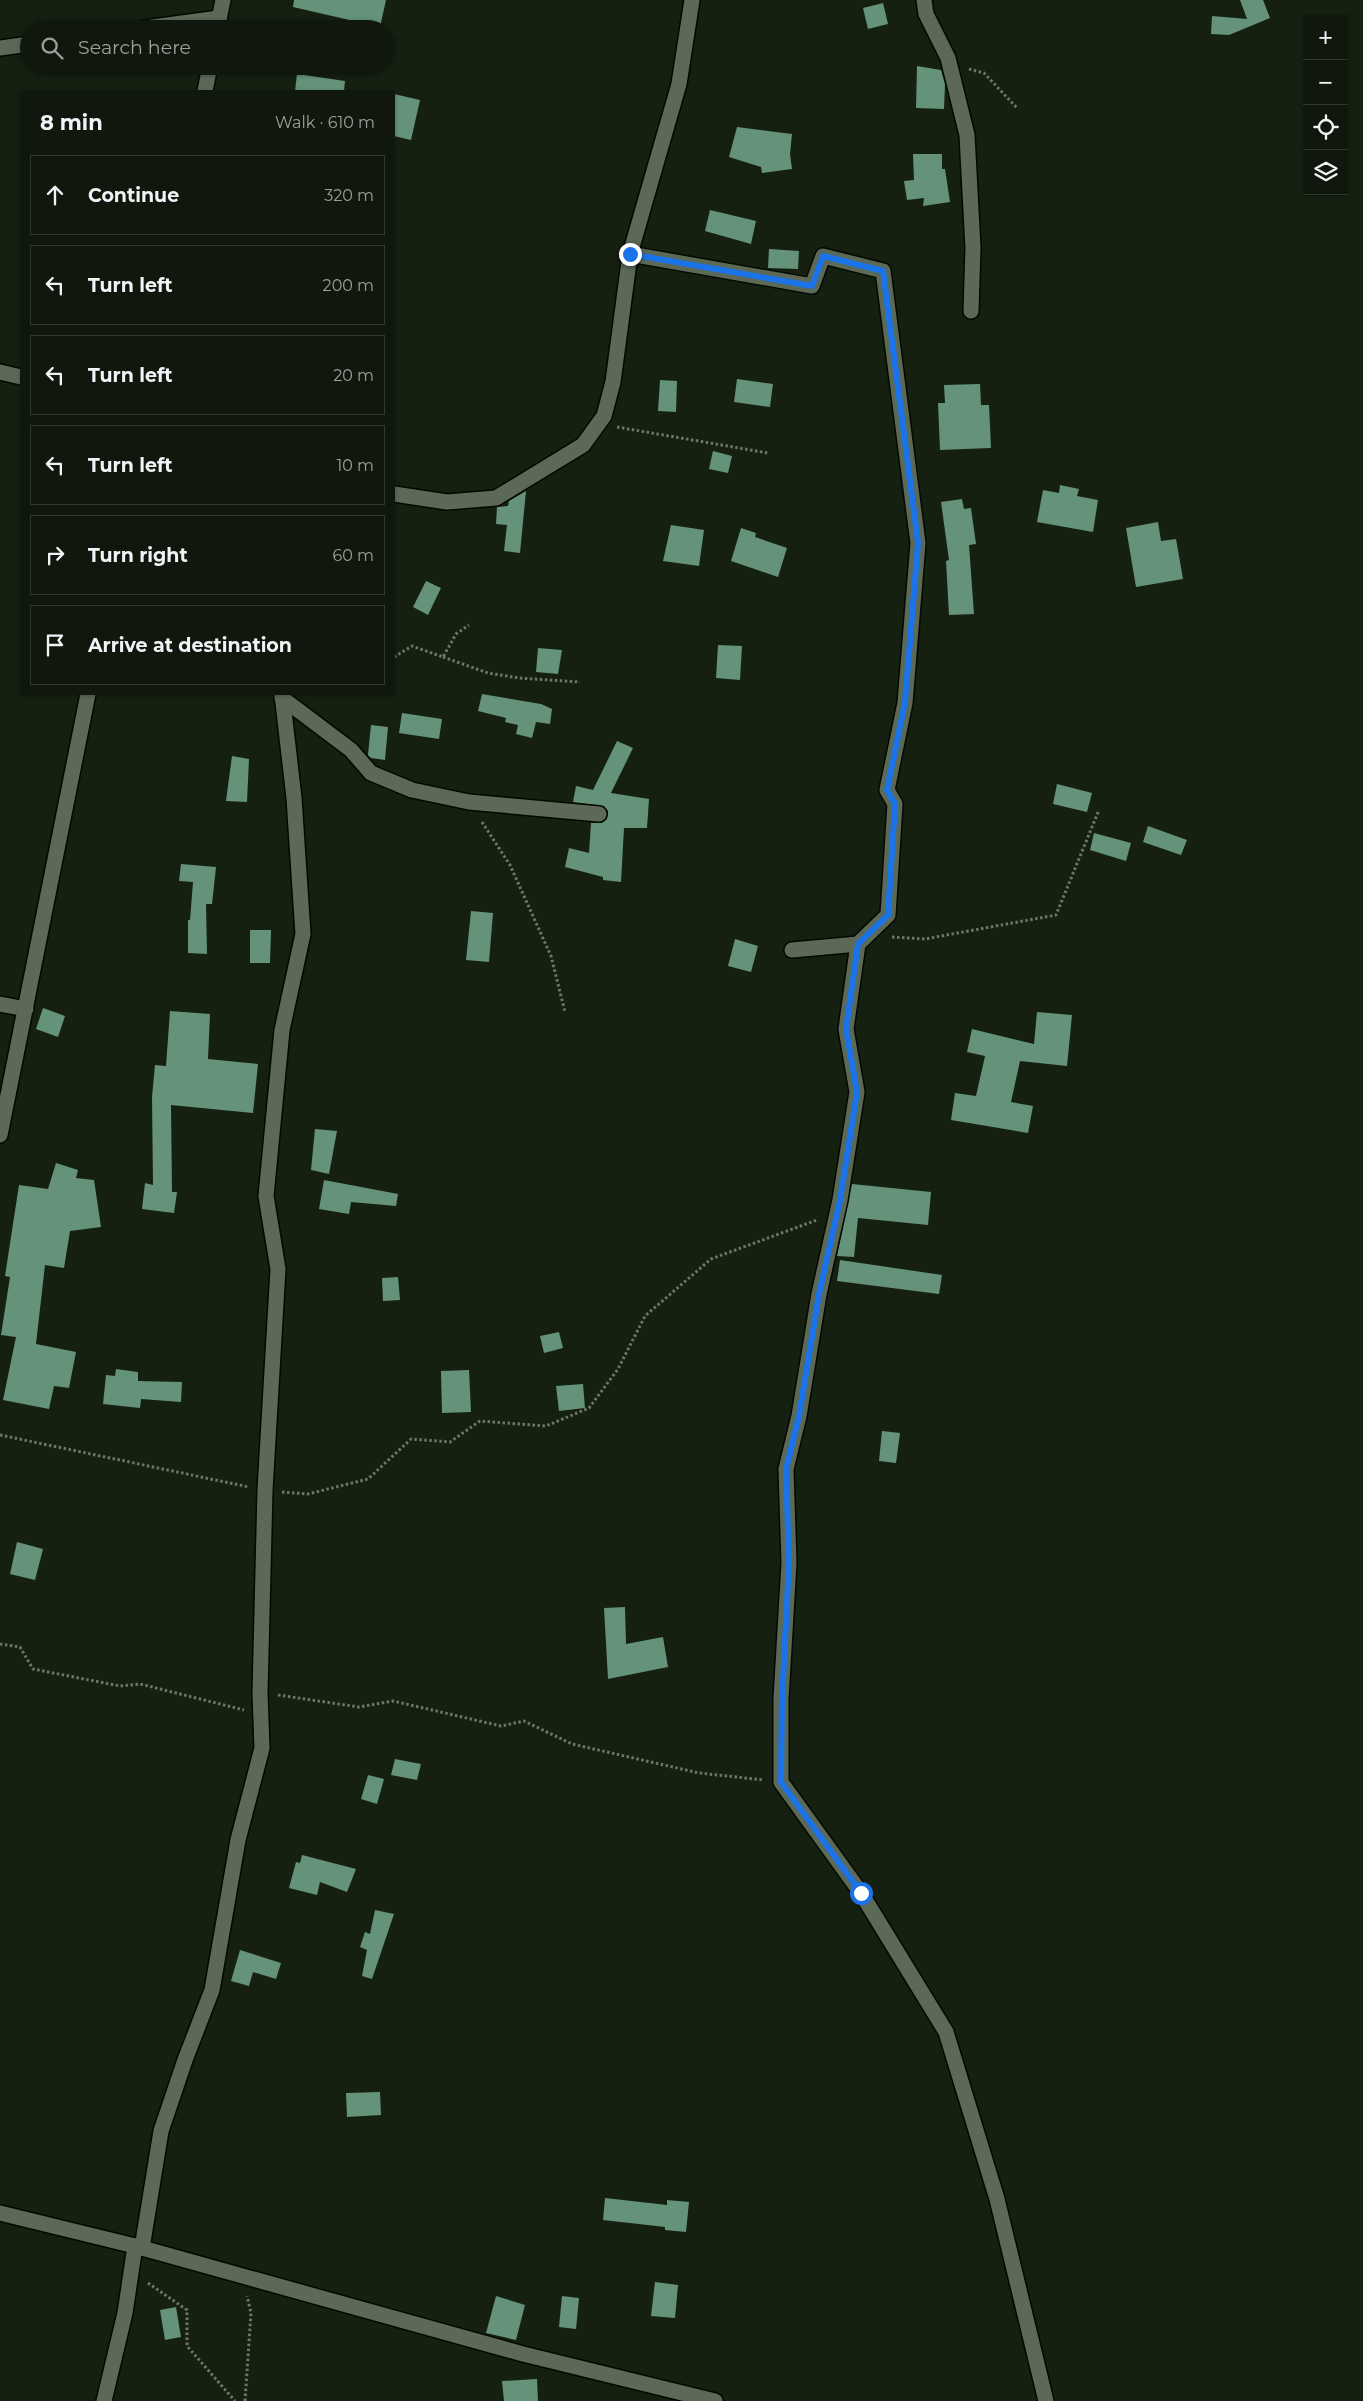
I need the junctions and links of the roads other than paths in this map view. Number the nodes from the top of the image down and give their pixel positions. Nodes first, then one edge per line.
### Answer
1 (223, 0) edge
2 (692, 0) edge
3 (924, 0) edge
4 (219, 20) edge
5 (20, 45) edge
6 (0, 48) edge
7 (208, 75) edge
8 (205, 90) edge
9 (630, 254) junction
10 (971, 311) dead end
11 (0, 372) edge
12 (20, 377) edge
13 (395, 494) edge
14 (88, 695) edge
15 (282, 696) edge
16 (599, 814) dead end
17 (862, 940) junction
18 (792, 950) dead end
19 (0, 1004) edge
20 (26, 1009) junction
21 (0, 1135) edge
22 (0, 2213) edge
23 (139, 2247) junction
24 (104, 2401) edge
25 (716, 2401) edge
26 (1046, 2401) edge

1 - 4 street
2 - 9 street
3 - 10 street
5 - 6 street
7 - 8 street
9 - 13 street
9 - 17 street
11 - 12 street
14 - 20 street
15 - 16 street
15 - 23 street
17 - 18 street
17 - 26 street
19 - 20 street
20 - 21 street
22 - 23 street
23 - 24 street
23 - 25 street

